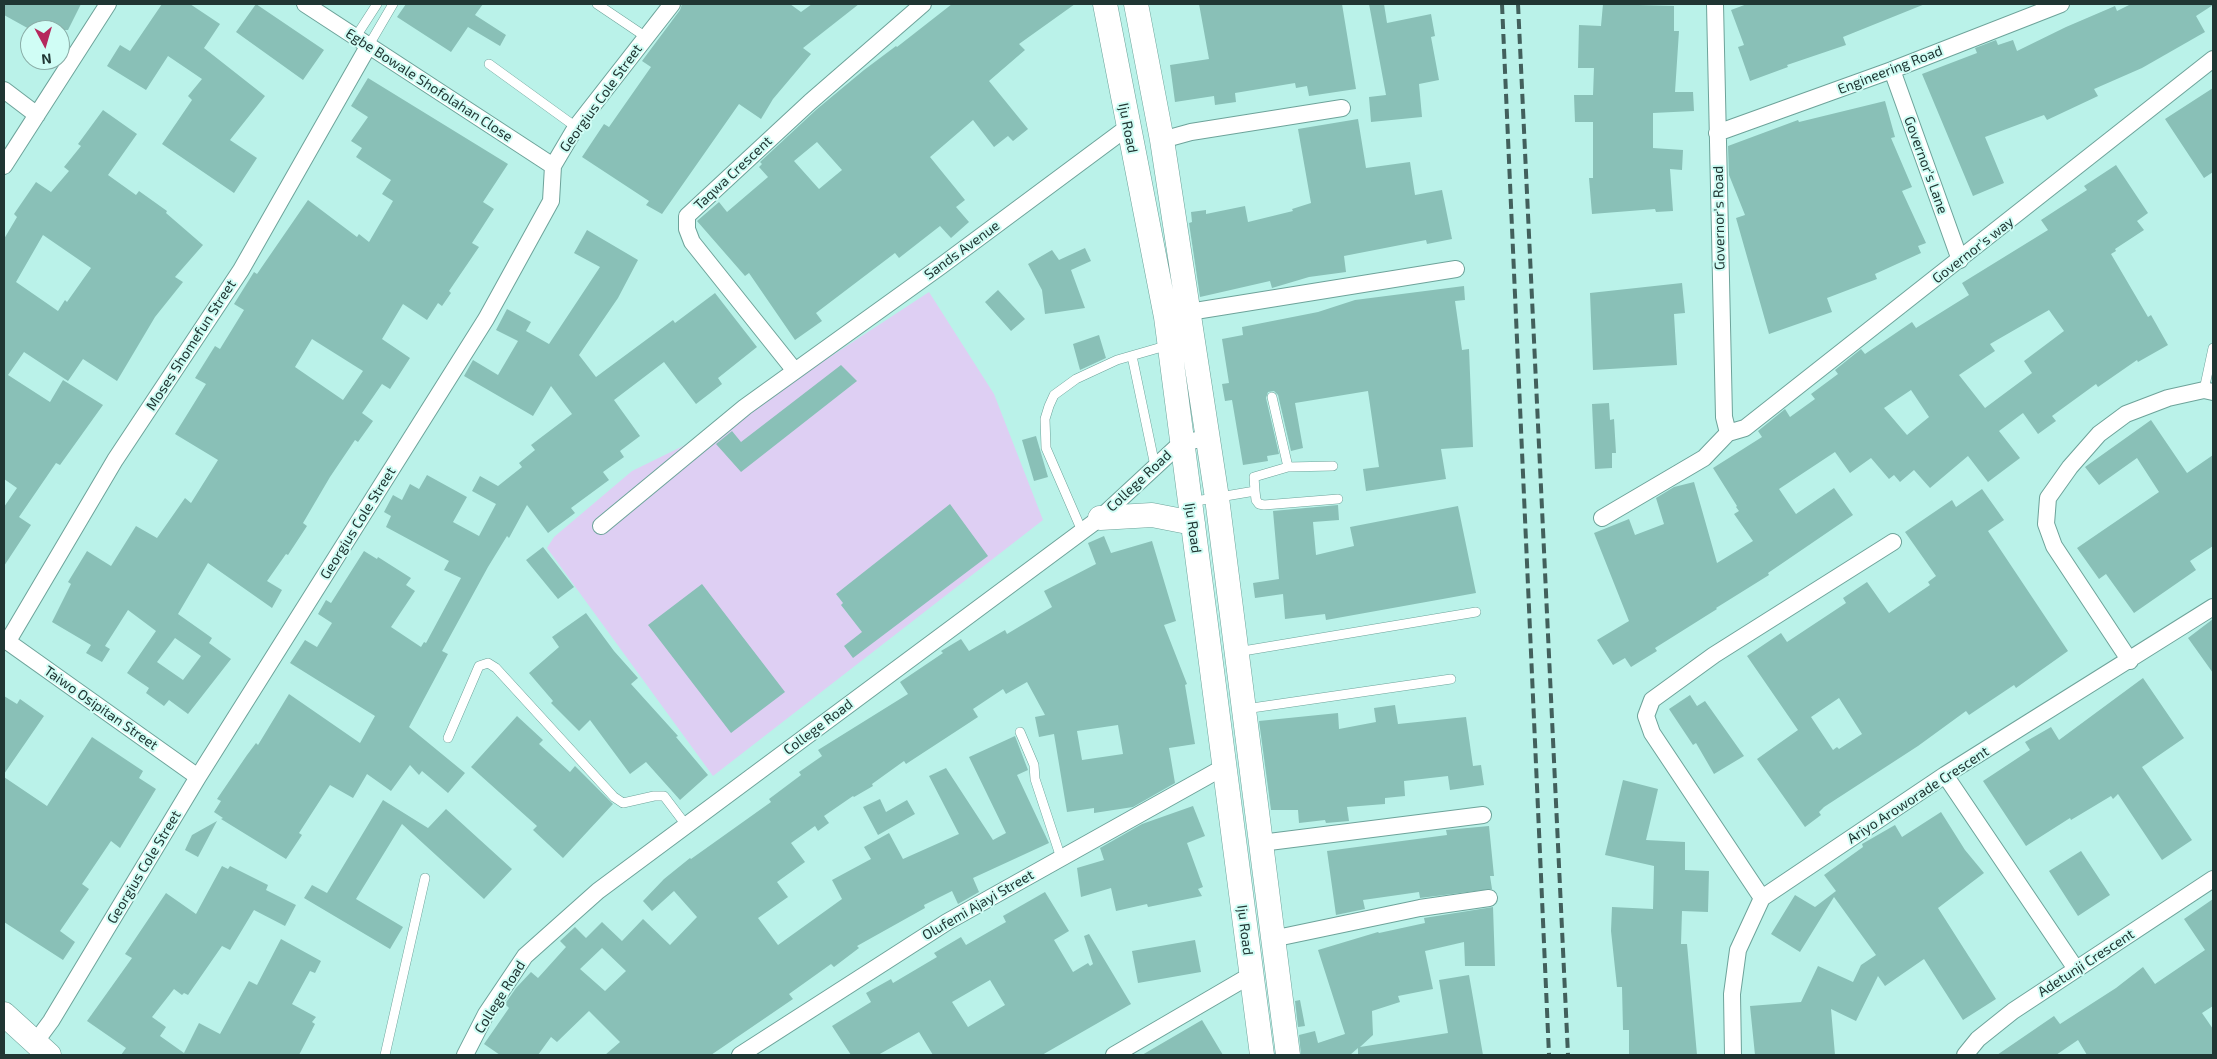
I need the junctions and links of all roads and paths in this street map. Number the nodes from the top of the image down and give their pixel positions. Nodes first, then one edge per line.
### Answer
1 (108, 4) edge
2 (305, 4) edge
3 (377, 4) edge
4 (393, 4) edge
5 (597, 4) edge
6 (672, 4) edge
7 (923, 4) edge
8 (1105, 4) edge
9 (1136, 4) edge
10 (1715, 4) edge
11 (2061, 4) edge
12 (646, 37) junction
13 (362, 41) junction
14 (2213, 59) edge
15 (490, 64) dead end
16 (1892, 70) junction
17 (4, 90) edge
18 (1342, 108) dead end
19 (37, 115) junction
20 (576, 127) junction
21 (1128, 127) junction
22 (1717, 133) junction
23 (1162, 140) junction
24 (4, 166) edge
25 (553, 166) junction
26 (1960, 260) junction
27 (1456, 269) dead end
28 (1189, 312) junction
29 (1170, 345) junction
30 (2213, 348) edge
31 (1132, 356) junction
32 (795, 372) junction
33 (2208, 391) edge
34 (1272, 397) dead end
35 (1728, 432) junction
36 (1207, 438) junction
37 (1181, 443) junction
38 (1156, 466) junction
39 (1333, 466) dead end
40 (1288, 467) junction
41 (1255, 491) junction
42 (1217, 498) junction
43 (1338, 499) dead end
44 (1191, 512) junction
45 (1602, 518) dead end
46 (1091, 524) junction
47 (601, 526) dead end
48 (1894, 542) dead end
49 (2213, 607) edge
50 (1476, 612) dead end
51 (6, 640) edge
52 (1237, 652) junction
53 (2130, 661) junction
54 (1451, 679) dead end
55 (1244, 709) junction
56 (1020, 732) dead end
57 (448, 738) dead end
58 (1224, 768) junction
59 (1945, 775) junction
60 (198, 777) junction
61 (1483, 814) dead end
62 (686, 826) junction
63 (1261, 843) junction
64 (1061, 858) junction
65 (425, 878) dead end
66 (2213, 880) edge
67 (1489, 898) dead end
68 (1762, 898) junction
69 (1272, 939) junction
70 (2076, 969) junction
71 (1251, 975) junction
72 (4, 1014) edge
73 (4, 1034) edge
74 (37, 1051) edge
75 (386, 1055) edge
76 (466, 1055) edge
77 (740, 1055) edge
78 (1114, 1055) edge
79 (1262, 1055) edge
80 (1288, 1055) edge
81 (1734, 1055) edge
82 (1965, 1055) edge

1 - 19 street
2 - 13 street, Egbe Bowale Shofolahan Close
3 - 13 lane
4 - 13 lane
5 - 12 lane
6 - 12 street, Georgius Cole Street
7 - 32 street, Taqwa Crescent
8 - 21 main road, Iju Road
9 - 23 main road, Iju Road
10 - 22 street, Governor's Road
11 - 16 street, Engineering Road
12 - 20 street, Georgius Cole Street
13 - 25 street, Egbe Bowale Shofolahan Close
13 - 51 street, Moses Shomefun Street
14 - 26 street, Governor's way
15 - 20 lane
16 - 22 street, Engineering Road
16 - 26 street, Governor's Lane
17 - 19 street
18 - 23 street
19 - 24 street
20 - 25 street, Georgius Cole Street
21 - 29 main road, Iju Road
21 - 32 street, Sands Avenue
22 - 35 street, Governor's Road
23 - 28 main road, Iju Road
25 - 60 street, Georgius Cole Street
26 - 35 street, Governor's way
27 - 28 street
28 - 36 main road, Iju Road
29 - 31 lane
29 - 37 main road, Iju Road
30 - 33 lane
31 - 38 lane
31 - 46 lane
32 - 47 street, Sands Avenue
33 - 53 street
34 - 40 lane
35 - 45 street
36 - 37 street, College Road
36 - 42 main road, Iju Road
37 - 38 street, College Road
37 - 44 main road, Iju Road
38 - 46 street, College Road
39 - 40 lane
40 - 41 lane
41 - 42 lane
41 - 43 lane
42 - 44 lane
42 - 52 main road, Iju Road
44 - 46 main road
44 - 58 main road, Iju Road
46 - 62 street, College Road
48 - 68 street
49 - 53 street, Ariyo Aroworade Crescent
50 - 52 lane
51 - 60 street, Taiwo Osipitan Street
52 - 55 main road, Iju Road
53 - 59 street, Ariyo Aroworade Crescent
54 - 55 lane
55 - 63 main road, Iju Road
56 - 64 lane
57 - 62 lane
58 - 64 street, Olufemi Ajayi Street
58 - 71 main road, Iju Road
59 - 68 street, Ariyo Aroworade Crescent
59 - 70 street
60 - 74 street, Georgius Cole Street
61 - 63 street
62 - 76 street, College Road
63 - 69 main road, Iju Road
64 - 77 street, Olufemi Ajayi Street
65 - 75 lane
66 - 70 street, Adetunji Crescent
67 - 69 street
68 - 81 street
69 - 80 main road, Iju Road
70 - 82 street, Adetunji Crescent
71 - 78 street
71 - 79 main road, Iju Road
72 - 74 main road
73 - 74 main road

